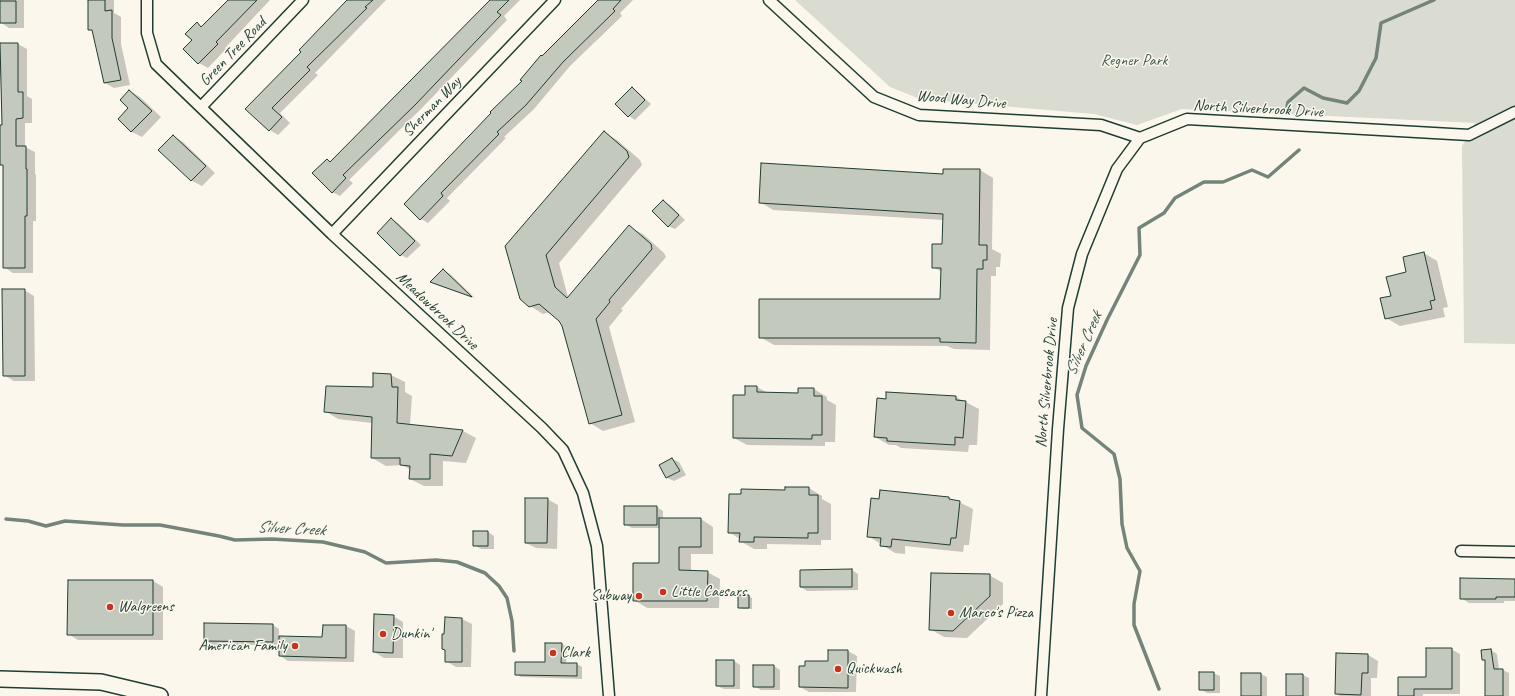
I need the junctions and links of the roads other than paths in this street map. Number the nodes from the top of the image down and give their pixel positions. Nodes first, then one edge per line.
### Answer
1 (147, 0) edge
2 (303, 0) edge
3 (555, 0) edge
4 (769, 0) edge
5 (201, 107) junction
6 (1515, 112) edge
7 (1140, 138) junction
8 (332, 234) junction
9 (1461, 551) dead end
10 (1515, 552) edge
11 (0, 679) edge
12 (160, 696) edge
13 (609, 696) edge
14 (1041, 696) edge

1 - 5 street, Meadowbrook Drive
2 - 5 street, Green Tree Road
3 - 8 street, Sherman Way
4 - 7 street, Wood Way Drive
5 - 8 street, Meadowbrook Drive
6 - 7 street, North Silverbrook Drive
7 - 14 street, North Silverbrook Drive
8 - 13 street, Meadowbrook Drive
9 - 10 street
11 - 12 main road

